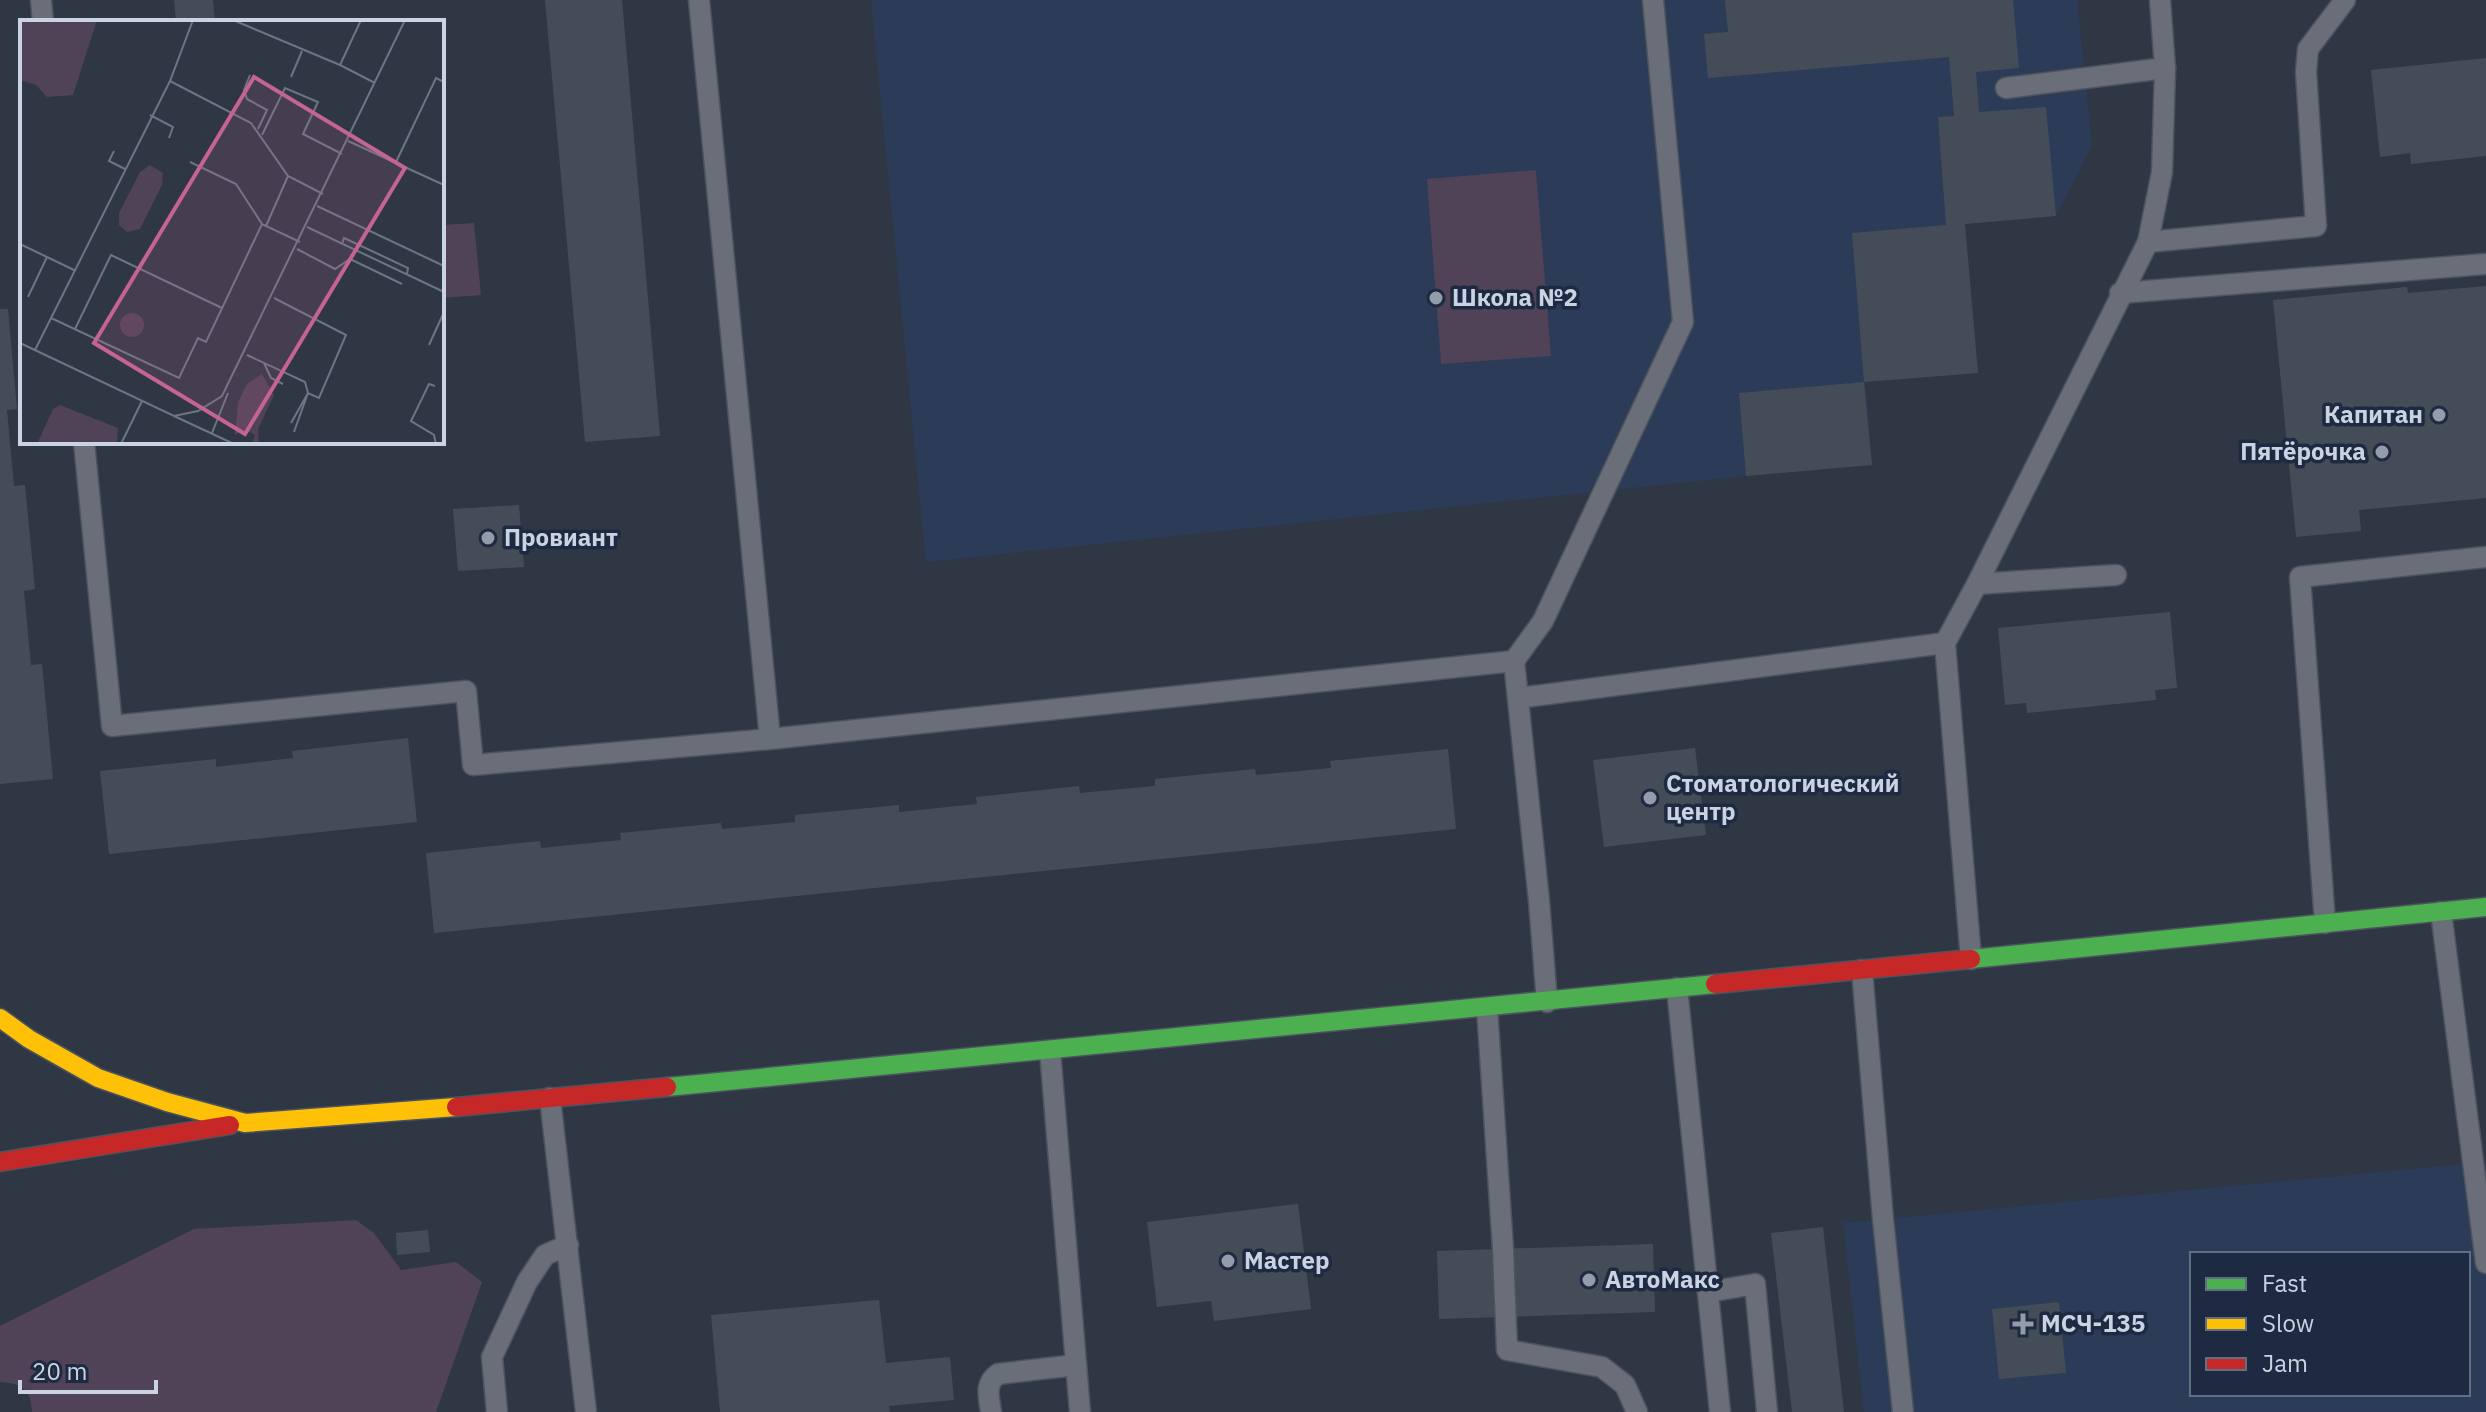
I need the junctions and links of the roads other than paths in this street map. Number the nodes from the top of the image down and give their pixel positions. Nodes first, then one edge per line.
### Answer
1 (41, 0) edge
2 (699, 0) edge
3 (1653, 0) edge
4 (2160, 0) edge
5 (2345, 0) edge
6 (43, 20) edge
7 (2165, 68) junction
8 (2006, 88) dead end
9 (2148, 242) junction
10 (2486, 264) edge
11 (2120, 293) junction
12 (84, 444) edge
13 (2486, 557) edge
14 (2116, 575) dead end
15 (1977, 584) junction
16 (1945, 643) junction
17 (1514, 661) junction
18 (1518, 698) junction
19 (770, 739) junction
20 (2486, 907) edge
21 (2441, 912) junction
22 (2325, 923) junction
23 (1971, 959) junction
24 (1862, 970) junction
25 (1677, 988) junction
26 (1547, 1002) junction
27 (1487, 1008) junction
28 (0, 1018) edge
29 (1050, 1051) junction
30 (550, 1098) junction
31 (245, 1123) junction
32 (0, 1162) edge
33 (568, 1245) junction
34 (2486, 1263) edge
35 (1708, 1292) junction
36 (1076, 1365) junction
37 (497, 1412) edge
38 (586, 1412) edge
39 (991, 1412) edge
40 (1080, 1412) edge
41 (1637, 1412) edge
42 (1720, 1412) edge
43 (1767, 1412) edge
44 (1903, 1412) edge

1 - 6 lane
2 - 19 lane
3 - 17 lane
4 - 7 lane
5 - 9 lane
7 - 8 lane
7 - 9 lane
9 - 11 lane
10 - 11 lane
11 - 15 lane
12 - 19 lane
13 - 22 lane
14 - 15 lane
15 - 16 lane
16 - 18 lane
16 - 23 lane
17 - 18 lane
17 - 19 lane
18 - 26 lane
20 - 21 street
21 - 22 street
21 - 34 lane
22 - 23 street
23 - 24 street
24 - 25 street
24 - 44 lane
25 - 26 street
25 - 35 lane
26 - 27 street
27 - 29 street
27 - 41 lane
28 - 31 street
29 - 30 street
29 - 36 lane
30 - 31 street
30 - 33 lane
31 - 32 street
33 - 37 lane
33 - 38 lane
35 - 42 lane
35 - 43 lane
36 - 39 lane
36 - 40 lane

